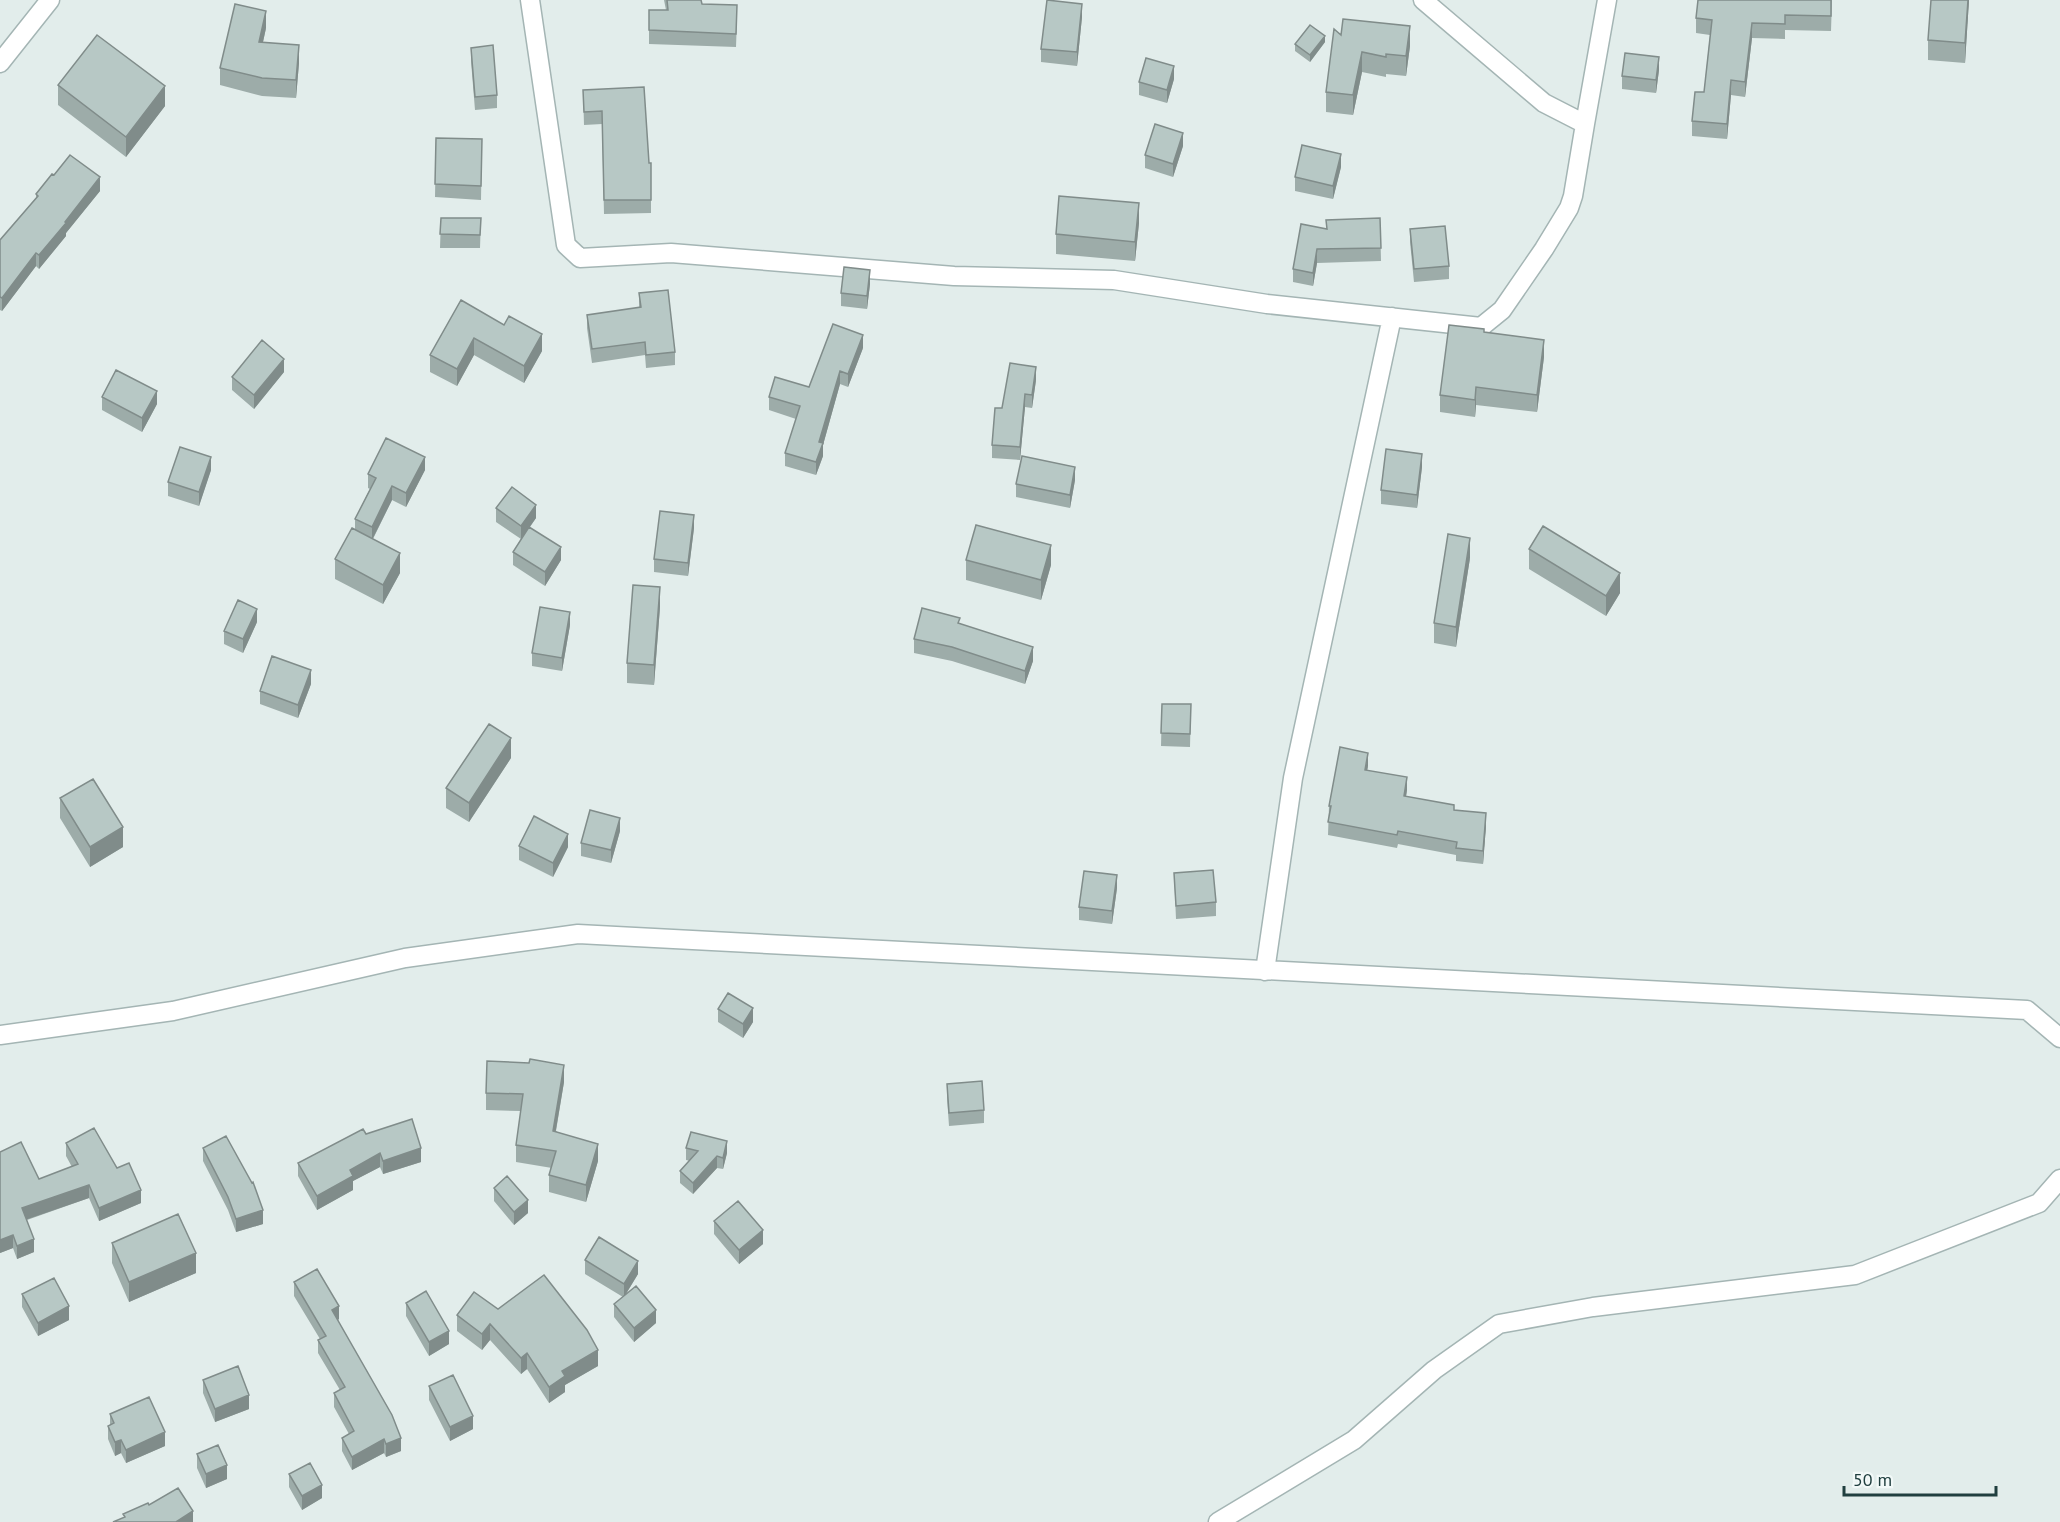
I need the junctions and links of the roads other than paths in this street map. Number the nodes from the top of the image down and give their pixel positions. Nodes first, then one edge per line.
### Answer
1 (50, 0) edge
2 (530, 0) edge
3 (1423, 0) edge
4 (1607, 0) edge
5 (0, 63) edge
6 (1585, 124) junction
7 (1392, 317) junction
8 (1265, 971) junction
9 (0, 1035) edge
10 (2060, 1038) edge
11 (2060, 1179) edge
12 (1218, 1522) edge

1 - 5 street
2 - 7 street
3 - 6 street
4 - 6 street
6 - 7 street
7 - 8 street
8 - 9 street
8 - 10 street
11 - 12 street

